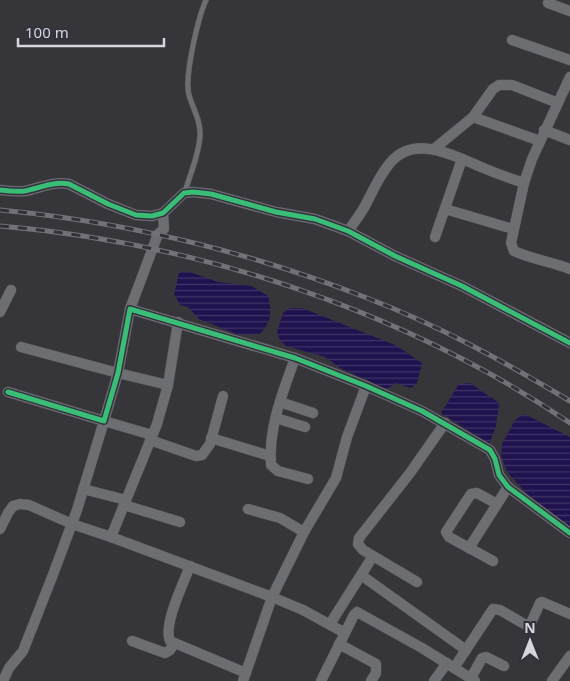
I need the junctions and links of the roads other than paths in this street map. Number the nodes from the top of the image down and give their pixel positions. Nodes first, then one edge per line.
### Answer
1 (206, 0) edge
2 (548, 3) dead end
3 (570, 11) edge
4 (512, 40) dead end
5 (570, 60) edge
6 (570, 78) edge
7 (558, 103) junction
8 (473, 117) junction
9 (544, 130) junction
10 (570, 140) edge
11 (540, 141) junction
12 (434, 149) junction
13 (462, 160) junction
14 (524, 183) junction
15 (0, 190) edge
16 (184, 193) junction
17 (445, 209) junction
18 (163, 213) junction
19 (513, 229) junction
20 (348, 231) junction
21 (435, 237) dead end
22 (570, 269) edge
23 (11, 290) dead end
24 (130, 309) junction
25 (0, 312) edge
26 (178, 322) junction
27 (569, 338) edge
28 (21, 347) dead end
29 (295, 358) junction
30 (118, 373) junction
31 (168, 385) junction
32 (366, 386) junction
33 (8, 392) dead end
34 (223, 396) dead end
35 (280, 402) junction
36 (313, 413) dead end
37 (276, 418) junction
38 (104, 421) junction
39 (445, 424) junction
40 (305, 427) dead end
41 (151, 437) junction
42 (212, 438) junction
43 (270, 456) junction
44 (308, 479) dead end
45 (508, 487) junction
46 (83, 489) junction
47 (125, 503) junction
48 (497, 504) junction
49 (248, 510) dead end
50 (180, 522) dead end
51 (72, 524) junction
52 (0, 529) edge
53 (304, 532) junction
54 (570, 533) edge
55 (111, 537) junction
56 (469, 548) junction
57 (373, 556) junction
58 (493, 561) dead end
59 (190, 566) junction
60 (361, 575) junction
61 (417, 582) dead end
62 (272, 597) junction
63 (570, 614) edge
64 (330, 624) junction
65 (345, 633) junction
66 (132, 641) dead end
67 (174, 644) junction
68 (339, 644) junction
69 (466, 650) junction
70 (568, 661) edge
71 (451, 666) junction
72 (504, 666) dead end
73 (245, 677) edge
74 (473, 679) edge
75 (323, 680) edge
76 (3, 681) edge
77 (371, 681) edge
78 (434, 681) edge
79 (552, 681) edge

1 - 16 lane
2 - 3 street
4 - 5 street
6 - 7 street
7 - 8 street
7 - 9 street
8 - 11 street
8 - 12 street
9 - 10 street
9 - 11 street
11 - 14 street
12 - 13 street
12 - 20 street
13 - 14 street
13 - 17 street
14 - 19 street
15 - 18 street
16 - 18 street
16 - 20 street
17 - 19 street
17 - 21 street
18 - 24 street
19 - 22 street
20 - 27 street
23 - 25 street
24 - 26 street
24 - 30 street
26 - 29 street
26 - 31 street
28 - 30 street
29 - 32 street
29 - 35 street
30 - 31 street
30 - 38 street
31 - 41 street
32 - 39 street
32 - 53 street
33 - 38 street
34 - 42 street
35 - 36 street
35 - 37 street
37 - 40 street
37 - 43 street
38 - 41 street
38 - 46 street
39 - 45 street
39 - 57 street
41 - 42 street
41 - 47 street
42 - 43 street
43 - 44 street
45 - 48 street
45 - 54 street
46 - 47 street
46 - 51 street
47 - 50 street
47 - 55 street
48 - 56 street
48 - 56 street
49 - 53 street
51 - 52 street
51 - 55 street
51 - 76 street
53 - 62 street
55 - 59 street
56 - 58 street
57 - 60 street
57 - 61 street
59 - 62 street
59 - 67 street
60 - 64 street
60 - 69 street
62 - 64 street
62 - 73 street
63 - 69 street
64 - 65 street
65 - 68 street
65 - 71 street
66 - 67 street
67 - 73 street
68 - 75 street
68 - 77 street
69 - 71 street
70 - 79 street
71 - 74 street
71 - 78 street
72 - 74 street

